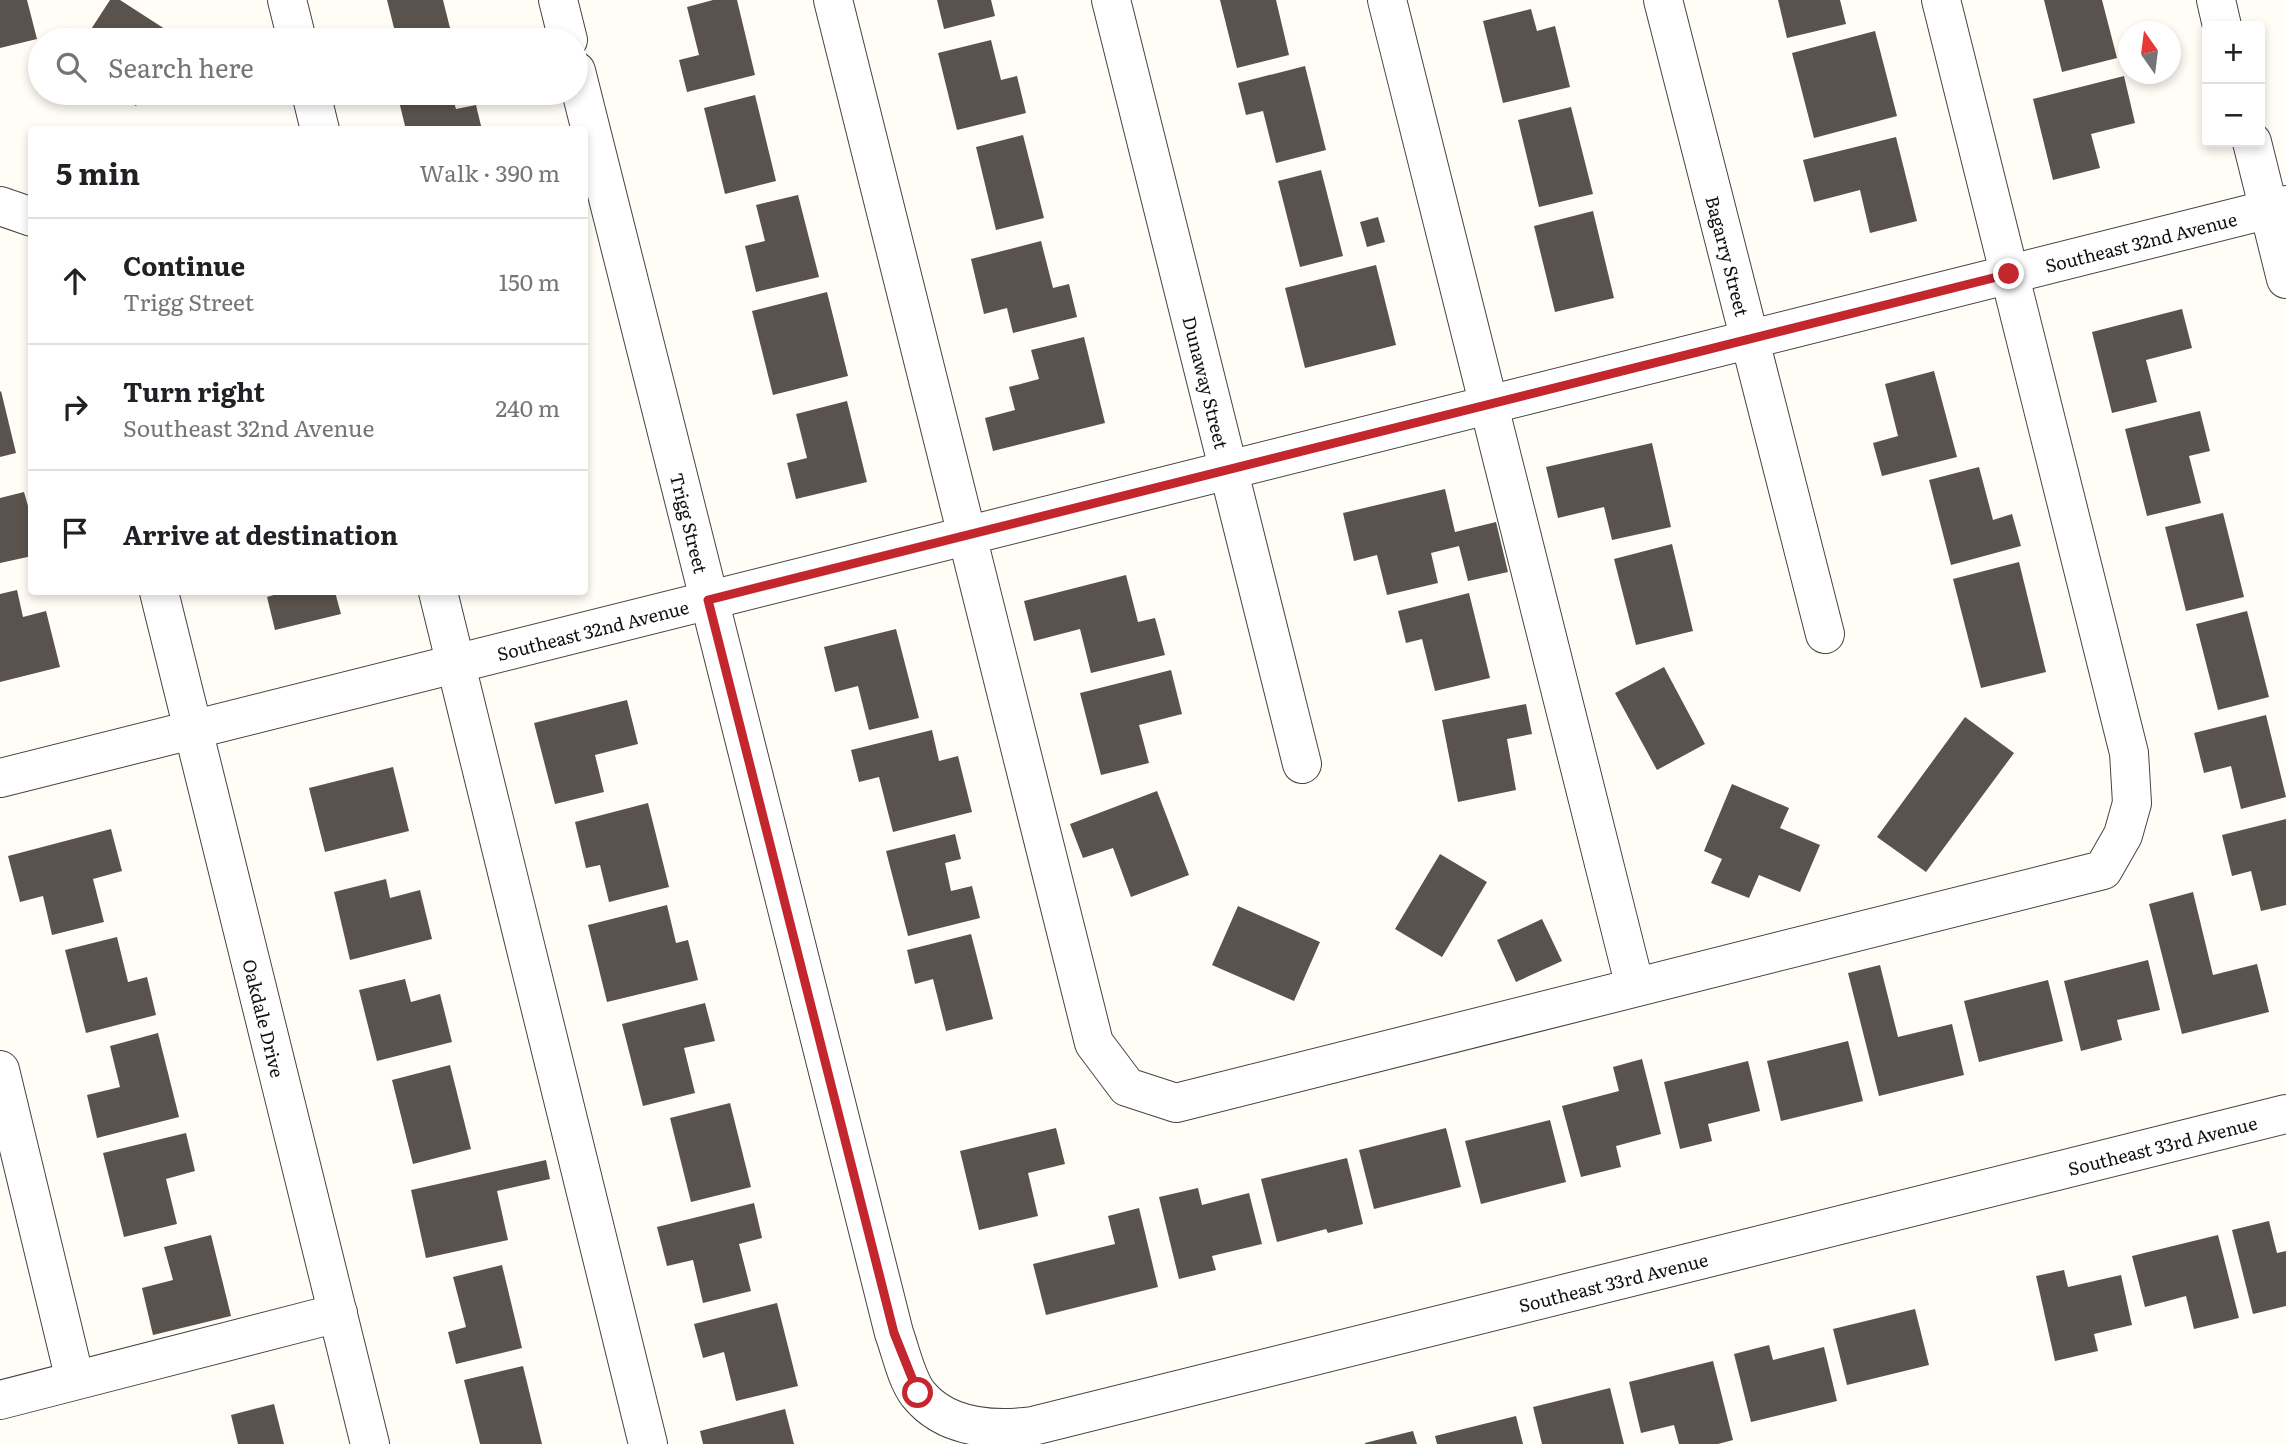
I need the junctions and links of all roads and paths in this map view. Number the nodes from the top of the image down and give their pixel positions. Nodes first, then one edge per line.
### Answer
1 (287, 0) edge
2 (558, 0) edge
3 (833, 0) edge
4 (1111, 0) edge
5 (1387, 0) edge
6 (1663, 0) edge
7 (1941, 0) edge
8 (2216, 0) edge
9 (2221, 21) edge
10 (294, 28) edge
11 (565, 28) edge
12 (314, 105) edge
13 (584, 105) edge
14 (319, 126) edge
15 (2254, 147) edge
16 (0, 206) edge
17 (2277, 207) edge
18 (28, 216) edge
19 (2009, 274) junction
20 (2286, 279) edge
21 (1749, 339) junction
22 (1490, 404) junction
23 (1229, 470) junction
24 (967, 535) junction
25 (160, 595) edge
26 (439, 595) edge
27 (708, 600) junction
28 (1825, 634) dead end
29 (456, 663) junction
30 (193, 729) junction
31 (1302, 764) dead end
32 (0, 778) edge
33 (1635, 988) junction
34 (0, 1070) edge
35 (2286, 1114) edge
36 (338, 1313) junction
37 (75, 1380) junction
38 (0, 1400) edge
39 (938, 1412) joint
40 (370, 1444) edge
41 (648, 1444) edge

1 - 10 street
2 - 11 street
3 - 24 street
4 - 23 street, Dunaway Street
5 - 22 street
6 - 21 street, Bagarry Street
7 - 19 street
8 - 9 street
12 - 14 street
13 - 27 street, Trigg Street
15 - 17 street
16 - 18 street
17 - 19 street, Southeast 32nd Avenue
17 - 20 street
19 - 21 street, Southeast 32nd Avenue
19 - 33 street
21 - 22 street, Southeast 32nd Avenue
21 - 28 street, Bagarry Street
22 - 23 street, Southeast 32nd Avenue
22 - 33 street
23 - 24 street, Southeast 32nd Avenue
23 - 31 street, Dunaway Street
24 - 27 street, Southeast 32nd Avenue
24 - 33 street
25 - 30 street, Oakdale Drive
26 - 29 street
27 - 29 street, Southeast 32nd Avenue
27 - 39 street, Trigg Street
29 - 30 street, Southeast 32nd Avenue
29 - 41 street
30 - 32 street, Southeast 32nd Avenue
30 - 36 street, Oakdale Drive
34 - 37 street
35 - 39 street, Southeast 33rd Avenue
36 - 37 street
36 - 40 street, Oakdale Drive
37 - 38 street

